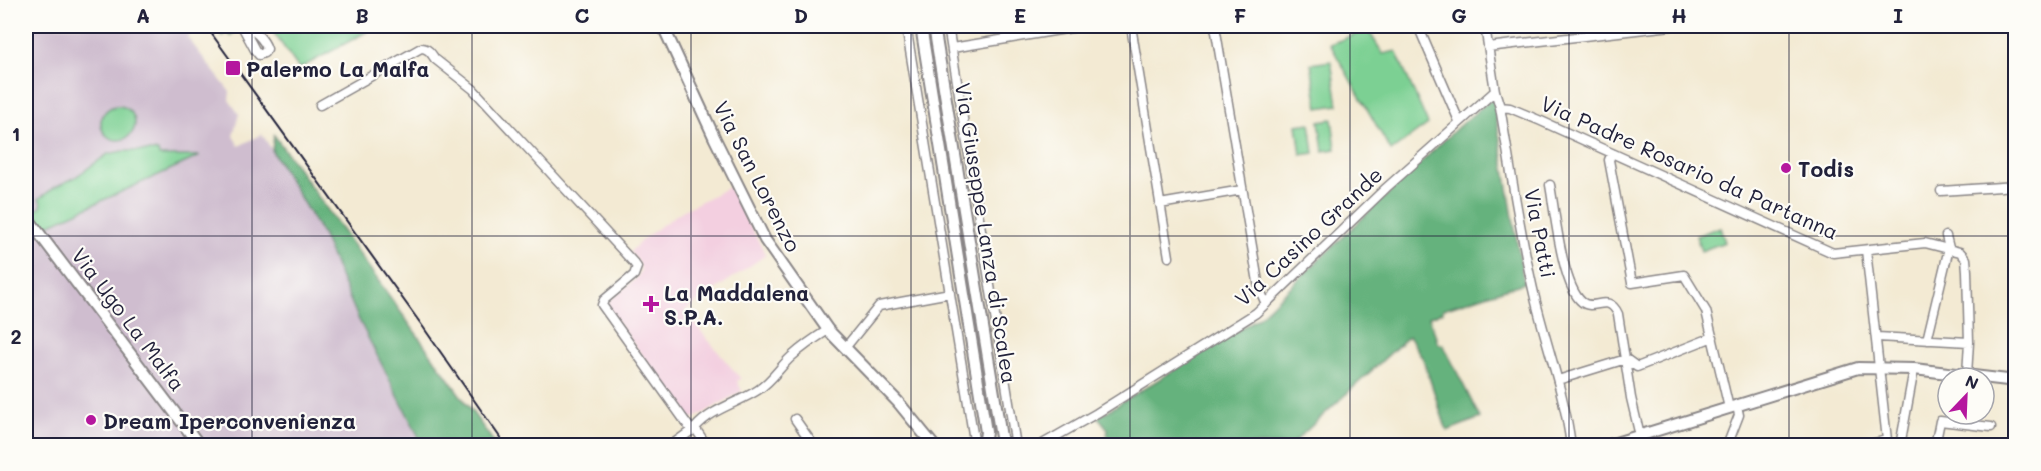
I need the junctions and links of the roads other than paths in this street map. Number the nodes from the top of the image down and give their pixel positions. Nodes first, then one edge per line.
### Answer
1 (663, 26) edge
2 (906, 26) edge
3 (921, 26) edge
4 (934, 26) edge
5 (948, 26) edge
6 (1016, 26) edge
7 (1084, 26) edge
8 (1131, 26) edge
9 (1215, 26) edge
10 (1418, 26) edge
11 (1485, 26) edge
12 (1671, 26) edge
13 (1018, 36) junction
14 (1488, 46) junction
15 (952, 48) junction
16 (1495, 91) junction
17 (320, 105) dead end
18 (1500, 107) junction
19 (1459, 121) junction
20 (1612, 153) junction
21 (1550, 185) dead end
22 (2016, 186) edge
23 (1242, 190) junction
24 (1941, 190) dead end
25 (1160, 204) junction
26 (26, 216) edge
27 (1946, 236) dead end
28 (1949, 248) junction
29 (1866, 250) junction
30 (1169, 257) dead end
31 (950, 293) junction
32 (1266, 304) junction
33 (828, 330) junction
34 (1713, 337) junction
35 (1877, 337) junction
36 (1927, 339) junction
37 (1969, 342) junction
38 (845, 348) junction
39 (1626, 359) junction
40 (1968, 366) edge
41 (1878, 368) junction
42 (1914, 369) junction
43 (1936, 371) edge
44 (1996, 379) edge
45 (1558, 380) junction
46 (2016, 381) edge
47 (1733, 407) junction
48 (795, 419) dead end
49 (1991, 427) dead end
50 (694, 429) junction
51 (1640, 436) junction
52 (933, 443) edge
53 (1890, 443) edge
54 (200, 446) edge
55 (670, 446) edge
56 (707, 446) edge
57 (814, 446) edge
58 (919, 446) edge
59 (975, 446) edge
60 (984, 446) edge
61 (1004, 446) edge
62 (1016, 446) edge
63 (1040, 446) edge
64 (1571, 446) edge
65 (1606, 446) edge
66 (1727, 446) edge
67 (1862, 446) edge
68 (1900, 446) edge
69 (1935, 446) edge

1 - 33 street, Via San Lorenzo
2 - 31 street
3 - 60 street, Via Giuseppe Lanza di Scalea
4 - 61 street, Via Giuseppe Lanza di Scalea
5 - 15 street, Via Giuseppe Lanza di Scalea
6 - 13 street
7 - 13 street
8 - 25 street
9 - 23 street
10 - 19 street
11 - 14 street, Via Patti
12 - 14 street
13 - 15 street
14 - 16 street, Via Patti
15 - 62 street, Via Giuseppe Lanza di Scalea
16 - 18 street, Via Patti
16 - 19 street, Via Casino Grande
17 - 50 street
18 - 20 street, Via Padre Rosario da Partanna
18 - 45 street, Via Patti
19 - 32 street, Via Casino Grande
20 - 29 street, Via Padre Rosario da Partanna
20 - 34 street
21 - 39 street
22 - 24 street
23 - 25 street
23 - 32 street
25 - 30 street
26 - 54 street, Via Ugo La Malfa
27 - 28 street
28 - 29 street, Via Padre Rosario da Partanna
28 - 36 street
28 - 37 street
29 - 35 street
31 - 38 street
31 - 59 street
32 - 63 street, Via Casino Grande
33 - 38 street, Via San Lorenzo
33 - 50 street
34 - 39 street
34 - 47 street
35 - 36 street
35 - 41 street
36 - 37 street
37 - 40 street
38 - 52 street, Via San Lorenzo
39 - 45 street
39 - 51 street
41 - 42 street
41 - 47 street
41 - 53 street
42 - 43 street
42 - 68 street
44 - 46 street
45 - 64 street, Via Patti
47 - 51 street
47 - 66 street
48 - 57 street
49 - 69 street
50 - 55 street
50 - 56 street
51 - 65 street
52 - 58 street
53 - 67 street

